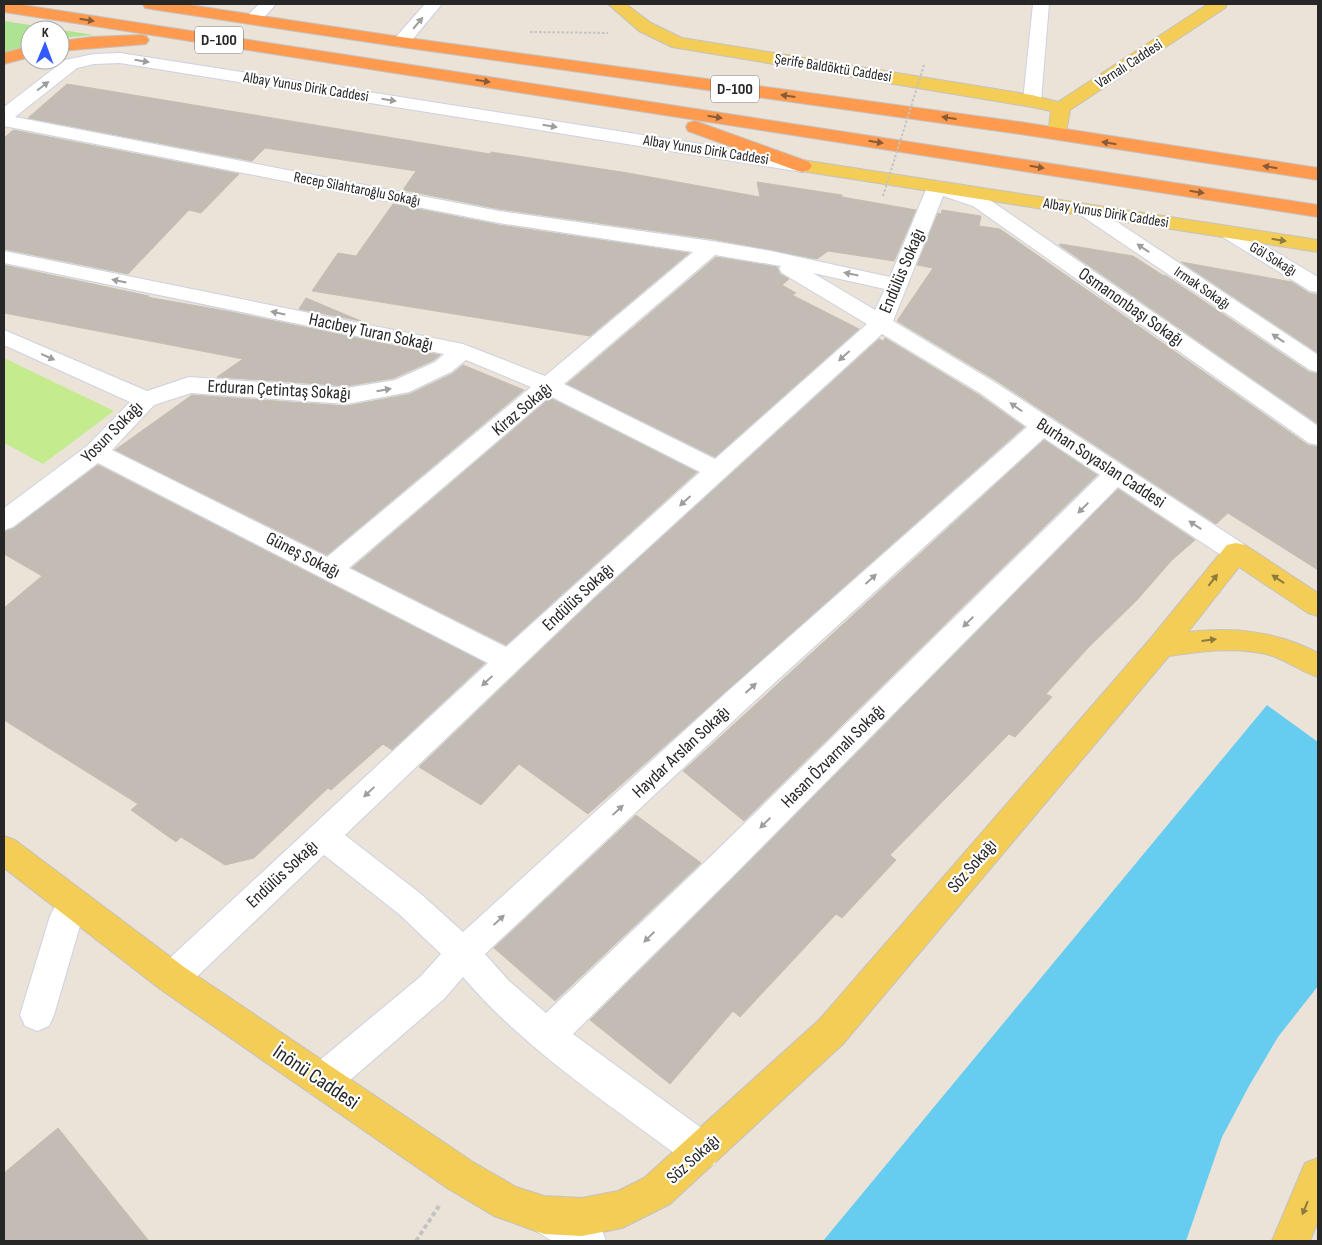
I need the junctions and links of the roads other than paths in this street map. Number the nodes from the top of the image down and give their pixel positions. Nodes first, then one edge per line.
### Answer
1 (151, 4) edge
2 (268, 4) edge
3 (434, 4) edge
4 (616, 4) edge
5 (1041, 4) edge
6 (1219, 4) edge
7 (4, 7) edge
8 (254, 18) junction
9 (401, 42) junction
10 (70, 45) edge
11 (20, 54) edge
12 (4, 59) edge
13 (435, 74) junction
14 (1032, 100) junction
15 (633, 104) junction
16 (1061, 108) junction
17 (4, 118) edge
18 (1058, 135) junction
19 (802, 166) junction
20 (1318, 174) edge
21 (937, 187) junction
22 (1086, 210) junction
23 (1318, 211) edge
24 (1228, 232) junction
25 (1318, 246) edge
26 (712, 247) junction
27 (4, 257) edge
28 (771, 257) junction
29 (898, 285) junction
30 (1318, 286) edge
31 (880, 324) junction
32 (4, 337) edge
33 (463, 351) junction
34 (1318, 366) edge
35 (549, 386) junction
36 (146, 400) junction
37 (1042, 426) junction
38 (1318, 437) edge
39 (96, 452) junction
40 (718, 471) junction
41 (1117, 473) junction
42 (4, 521) edge
43 (1236, 552) junction
44 (330, 569) junction
45 (1318, 606) edge
46 (1161, 646) junction
47 (509, 661) junction
48 (1318, 666) edge
49 (323, 836) junction
50 (4, 850) edge
51 (73, 903) junction
52 (463, 953) junction
53 (172, 978) junction
54 (36, 1016) dead end
55 (547, 1036) junction
56 (322, 1081) junction
57 (702, 1151) junction
58 (1318, 1176) edge
59 (657, 1191) joint
60 (544, 1215) junction
61 (587, 1241) edge
62 (1292, 1241) edge

1 - 8 highway, D-100
2 - 8 street
9 -> 3 street
4 - 14 main road, Şerife Baldöktü Caddesi
5 - 14 street
6 - 16 main road, Varnalı Caddesi
7 -> 13 highway, D-100
8 - 9 highway, D-100
18 -> 9 highway, D-100
10 - 13 highway
11 - 12 highway
13 -> 15 highway, D-100
14 - 16 main road, Şerife Baldöktü Caddesi
15 - 19 highway
15 -> 23 highway, D-100
16 - 18 main road
17 -> 19 street, Albay Yunus Dirik Caddesi
17 - 26 street, Recep Silahtaroğlu Sokağı
20 -> 18 highway, D-100
19 - 21 main road, Albay Yunus Dirik Caddesi
21 - 22 main road, Albay Yunus Dirik Caddesi
21 - 29 street, Endülüs Sokağı
21 - 38 street, Osmanonbaşı Sokağı
22 - 24 main road, Albay Yunus Dirik Caddesi
34 -> 22 street, Irmak Sokağı
24 -> 25 main road, Albay Yunus Dirik Caddesi
24 - 30 street, Göl Sokağı
26 - 28 street, Recep Silahtaroğlu Sokağı
26 - 35 street, Kiraz Sokağı
33 -> 27 street, Hacıbey Turan Sokağı
29 -> 28 street
28 - 31 street
29 - 31 street, Endülüs Sokağı
37 -> 31 street, Burhan Soyaslan Caddesi
31 -> 40 street, Endülüs Sokağı
32 -> 36 street, Yosun Sokağı
33 - 35 street, Hacıbey Turan Sokağı
36 -> 33 street, Erduran Çetintaş Sokağı
35 - 40 street, Hacıbey Turan Sokağı
35 - 44 street, Kiraz Sokağı
36 - 39 street, Yosun Sokağı
37 - 41 street, Burhan Soyaslan Caddesi
52 -> 37 street, Haydar Arslan Sokağı
39 - 42 street, Yosun Sokağı
39 - 44 street, Güneş Sokağı
40 -> 47 street, Endülüs Sokağı
43 -> 41 street, Burhan Soyaslan Caddesi
41 -> 55 street, Hasan Özvarnalı Sokağı
45 -> 43 main road, Burhan Soyaslan Caddesi
46 -> 43 main road, Söz Sokağı
44 - 47 street, Güneş Sokağı
46 -> 48 main road
46 - 57 main road, Söz Sokağı
47 -> 49 street, Endülüs Sokağı
49 - 52 street
49 - 53 street, Endülüs Sokağı
50 - 51 main road, İnönü Caddesi
51 - 53 main road, İnönü Caddesi
51 - 54 street
52 - 55 street
52 - 56 street, Haydar Arslan Sokağı
53 - 56 main road, İnönü Caddesi
55 - 57 street
56 - 60 main road, İnönü Caddesi
57 - 59 main road, Söz Sokağı
58 -> 62 main road
59 - 60 main road, İnönü Caddesi
60 - 61 street

